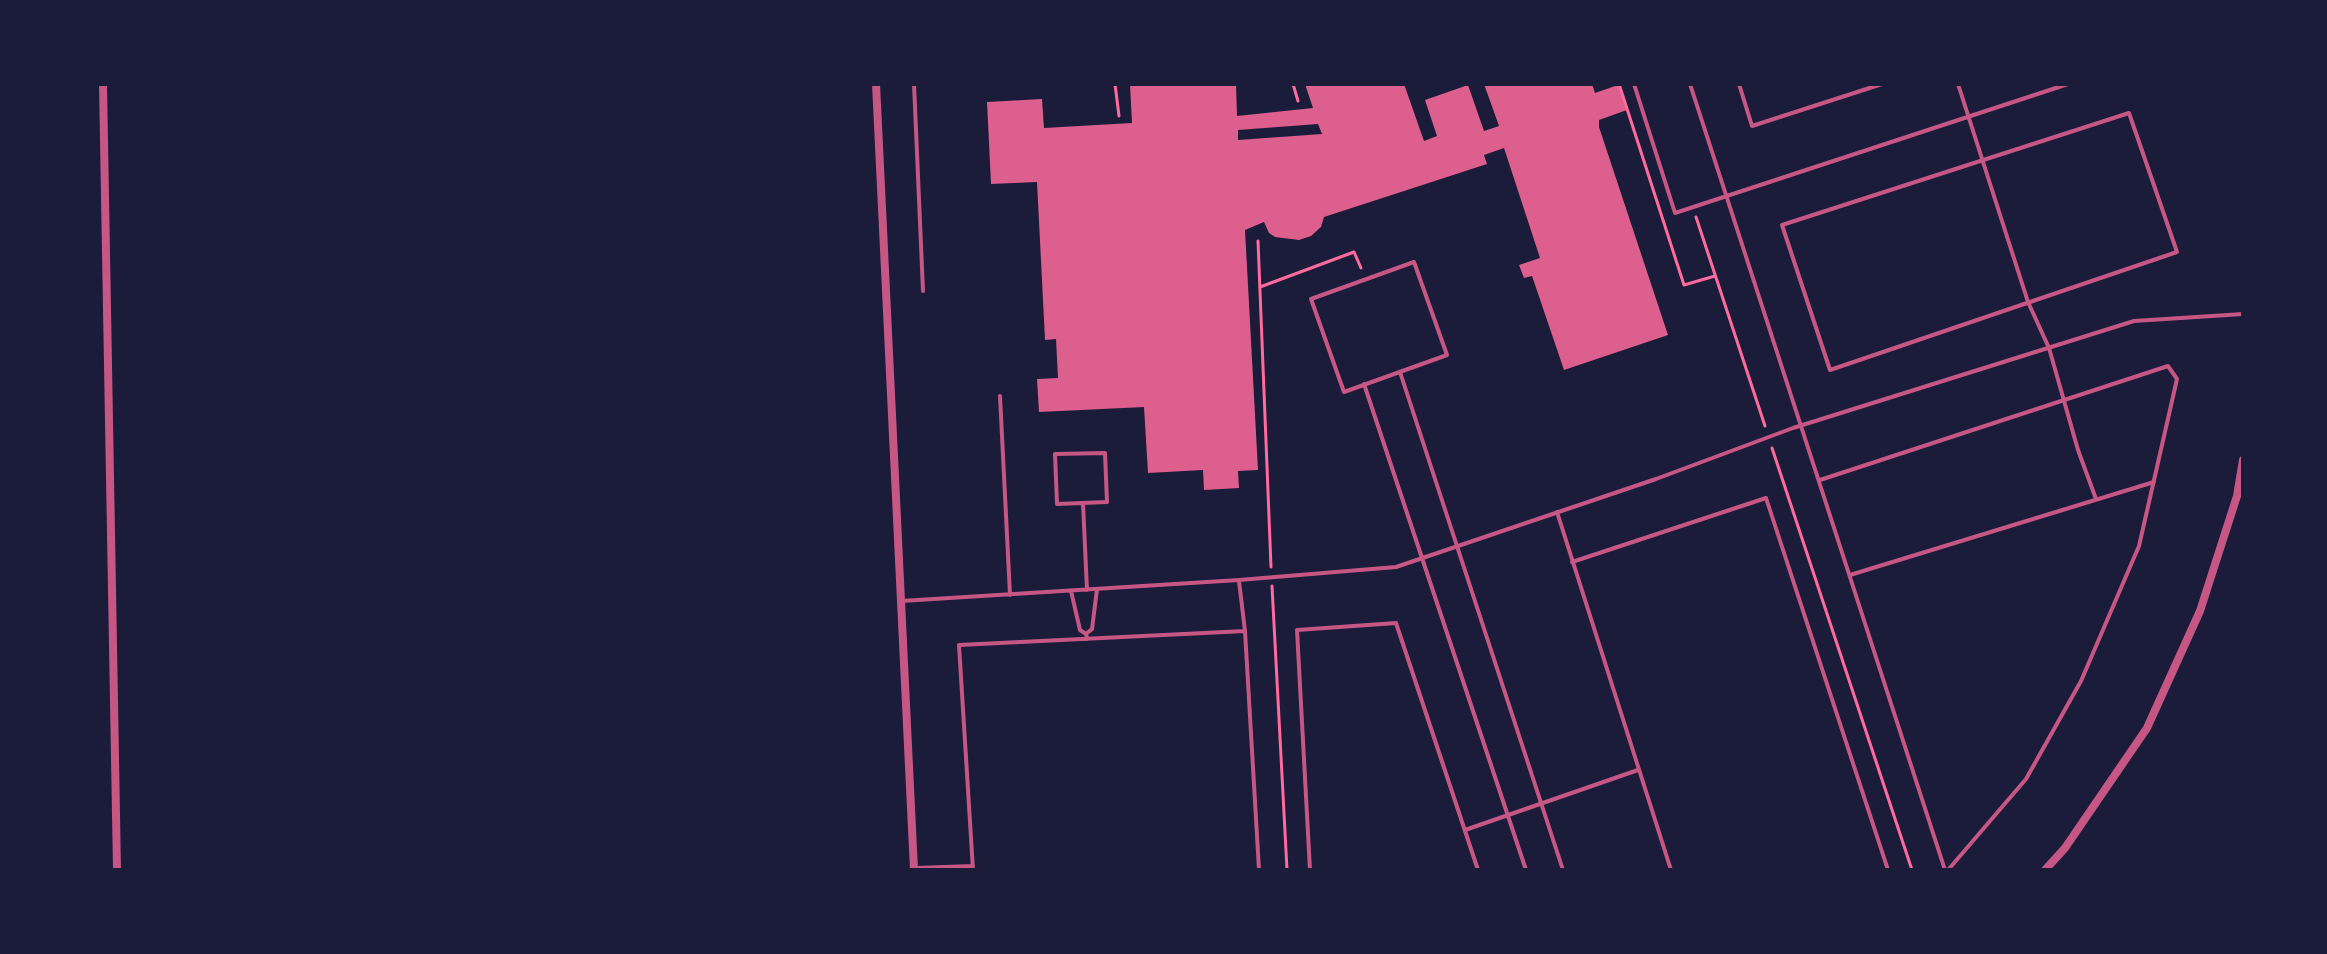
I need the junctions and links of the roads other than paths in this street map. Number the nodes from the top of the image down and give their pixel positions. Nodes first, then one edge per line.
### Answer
1 (103, 84) edge
2 (876, 84) edge
3 (914, 84) edge
4 (1634, 84) edge
5 (1690, 84) edge
6 (1739, 84) edge
7 (1882, 84) edge
8 (1958, 84) edge
9 (2068, 84) edge
10 (1969, 117) junction
11 (1983, 160) junction
12 (1727, 197) junction
13 (923, 291) dead end
14 (2028, 302) junction
15 (2243, 314) edge
16 (2049, 348) junction
17 (1400, 372) junction
18 (1364, 384) junction
19 (1000, 396) dead end
20 (2064, 401) junction
21 (1802, 426) junction
22 (2243, 460) edge
23 (1820, 480) junction
24 (2154, 482) junction
25 (2096, 499) junction
26 (1083, 503) junction
27 (1557, 512) junction
28 (1457, 546) junction
29 (1422, 558) junction
30 (1572, 562) junction
31 (1850, 575) junction
32 (1239, 580) junction
33 (1097, 589) junction
34 (1087, 590) junction
35 (1071, 591) junction
36 (1010, 595) junction
37 (901, 601) junction
38 (1245, 631) junction
39 (1087, 636) junction
40 (1638, 770) junction
41 (1541, 802) junction
42 (1507, 814) junction
43 (1465, 830) junction
44 (973, 868) edge
45 (914, 869) edge
46 (117, 870) edge
47 (1259, 870) edge
48 (1310, 870) edge
49 (1478, 870) edge
50 (1526, 870) edge
51 (1563, 870) edge
52 (1671, 870) edge
53 (1888, 870) edge
54 (1947, 870) edge
55 (2045, 870) edge

1 - 46 street
2 - 37 street
3 - 13 lane
4 - 12 lane
5 - 12 lane
6 - 7 lane
8 - 10 lane
9 - 10 lane
10 - 11 lane
10 - 12 lane
11 - 14 lane
11 - 14 lane
11 - 14 lane
12 - 21 lane
14 - 16 lane
15 - 16 lane
16 - 20 lane
16 - 21 lane
17 - 18 lane
17 - 18 lane
17 - 28 lane
18 - 29 lane
19 - 36 lane
20 - 23 lane
20 - 24 lane
20 - 25 lane
21 - 23 lane
21 - 27 lane
22 - 55 street
23 - 31 lane
24 - 25 lane
24 - 54 lane
25 - 31 lane
26 - 26 lane
26 - 34 lane
27 - 28 lane
27 - 30 lane
28 - 29 lane
28 - 41 lane
29 - 32 lane
29 - 42 lane
30 - 40 lane
30 - 53 lane
31 - 54 lane
32 - 33 lane
32 - 38 lane
33 - 34 lane
33 - 39 lane
34 - 35 lane
35 - 36 lane
35 - 39 lane
36 - 37 lane
37 - 45 street
38 - 39 lane
38 - 47 lane
39 - 44 lane
40 - 41 lane
40 - 52 lane
41 - 42 lane
41 - 51 lane
42 - 43 lane
42 - 50 lane
43 - 48 lane
43 - 49 lane
44 - 45 lane

